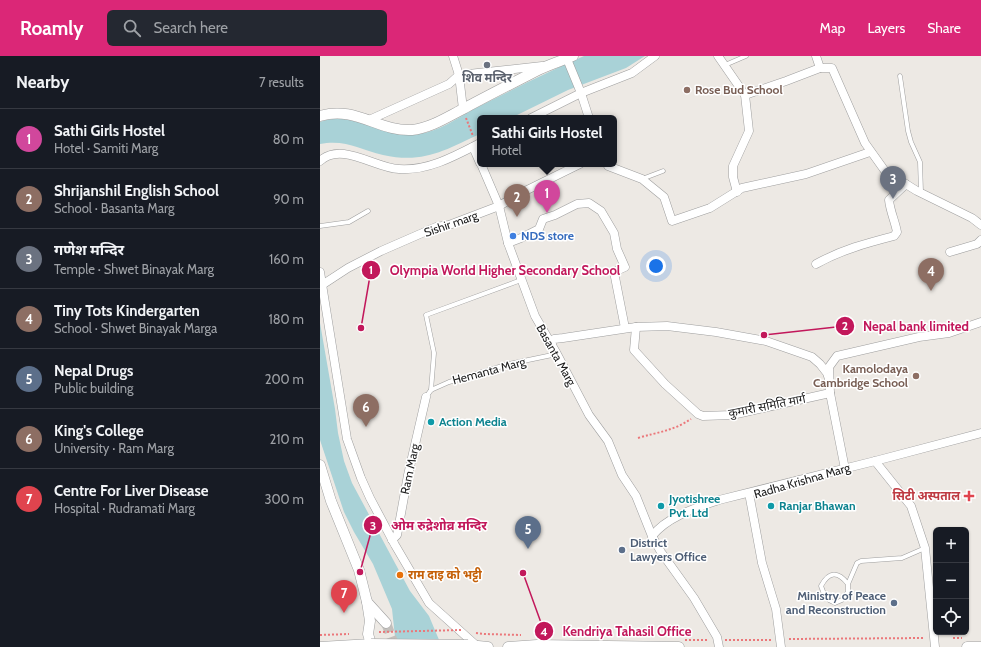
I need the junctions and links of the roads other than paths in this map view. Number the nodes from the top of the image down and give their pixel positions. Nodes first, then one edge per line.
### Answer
1 (453, 56) edge
2 (655, 56) edge
3 (718, 56) edge
4 (746, 56) edge
5 (816, 56) edge
6 (570, 59) edge
7 (725, 65) junction
8 (549, 66) junction
9 (820, 68) junction
10 (459, 75) junction
11 (900, 76) dead end
12 (580, 90) junction
13 (745, 95) junction
14 (464, 111) junction
15 (536, 115) edge
16 (588, 115) edge
17 (320, 116) edge
18 (369, 120) junction
19 (476, 144) edge
20 (870, 152) junction
21 (320, 161) edge
22 (482, 167) edge
23 (574, 167) edge
24 (611, 167) edge
25 (663, 171) dead end
26 (642, 179) junction
27 (906, 184) junction
28 (737, 192) junction
29 (921, 193) junction
30 (499, 206) junction
31 (368, 211) dead end
32 (981, 225) edge
33 (320, 226) edge
34 (981, 240) edge
35 (508, 243) junction
36 (950, 252) dead end
37 (816, 264) dead end
38 (320, 272) edge
39 (521, 280) junction
40 (322, 284) junction
41 (981, 322) edge
42 (636, 327) junction
43 (625, 328) junction
44 (551, 344) junction
45 (557, 354) junction
46 (831, 389) junction
47 (428, 394) junction
48 (981, 433) edge
49 (875, 461) junction
50 (320, 465) edge
51 (845, 469) junction
52 (749, 493) junction
53 (652, 536) junction
54 (392, 540) junction
55 (925, 548) junction
56 (848, 584) junction
57 (367, 602) junction
58 (386, 623) tunnel mouth
59 (782, 643) edge
60 (372, 644) junction
61 (720, 644) edge
62 (473, 646) edge
63 (320, 647) edge
64 (488, 647) edge
65 (508, 647) edge
66 (679, 647) edge
67 (935, 647) edge
68 (967, 647) edge
69 (981, 647) edge

1 - 10 street
2 - 12 street
3 - 7 street
4 - 7 lane
5 - 9 street
6 - 8 street
6 - 12 street
7 - 13 street
8 - 10 street
8 - 14 street
9 - 13 street
9 - 20 street
10 - 14 street
10 - 18 street
11 - 29 lane
12 - 15 street
12 - 16 street
13 - 28 street
14 - 18 street
17 - 18 street
19 - 21 street
20 - 27 street
20 - 28 street
22 - 30 street, Basanta Marg
23 - 30 street, Sishir marg
24 - 26 street
25 - 26 lane
26 - 28 street
27 - 29 street
27 - 37 street
29 - 32 street
30 - 35 street, Basanta Marg
30 - 40 street, Sishir marg
31 - 33 lane
34 - 36 street
35 - 39 street, Basanta Marg
35 - 43 street
38 - 40 street
39 - 44 street, Basanta Marg
39 - 47 lane
40 - 54 street
41 - 46 street
42 - 43 street
42 - 46 street
42 - 46 street, कुमारी समिति मार्ग
43 - 44 street
44 - 45 street, Basanta Marg
45 - 47 lane, Hemanta Marg
45 - 53 street, Basanta Marg
46 - 51 street
47 - 54 street, Ram Marg
48 - 49 street, Radha Krishna Marg
49 - 51 street, Radha Krishna Marg
49 - 55 street
50 - 57 street
51 - 52 street, Radha Krishna Marg
52 - 53 street
52 - 59 street, Radha Krishna Marg
53 - 61 street, Basanta Marg
54 - 62 street
55 - 56 lane
55 - 67 street
56 - 56 lane
57 - 58 street
57 - 60 street
60 - 62 street, bridge
60 - 63 street
62 - 64 street
65 - 66 street
68 - 69 street

